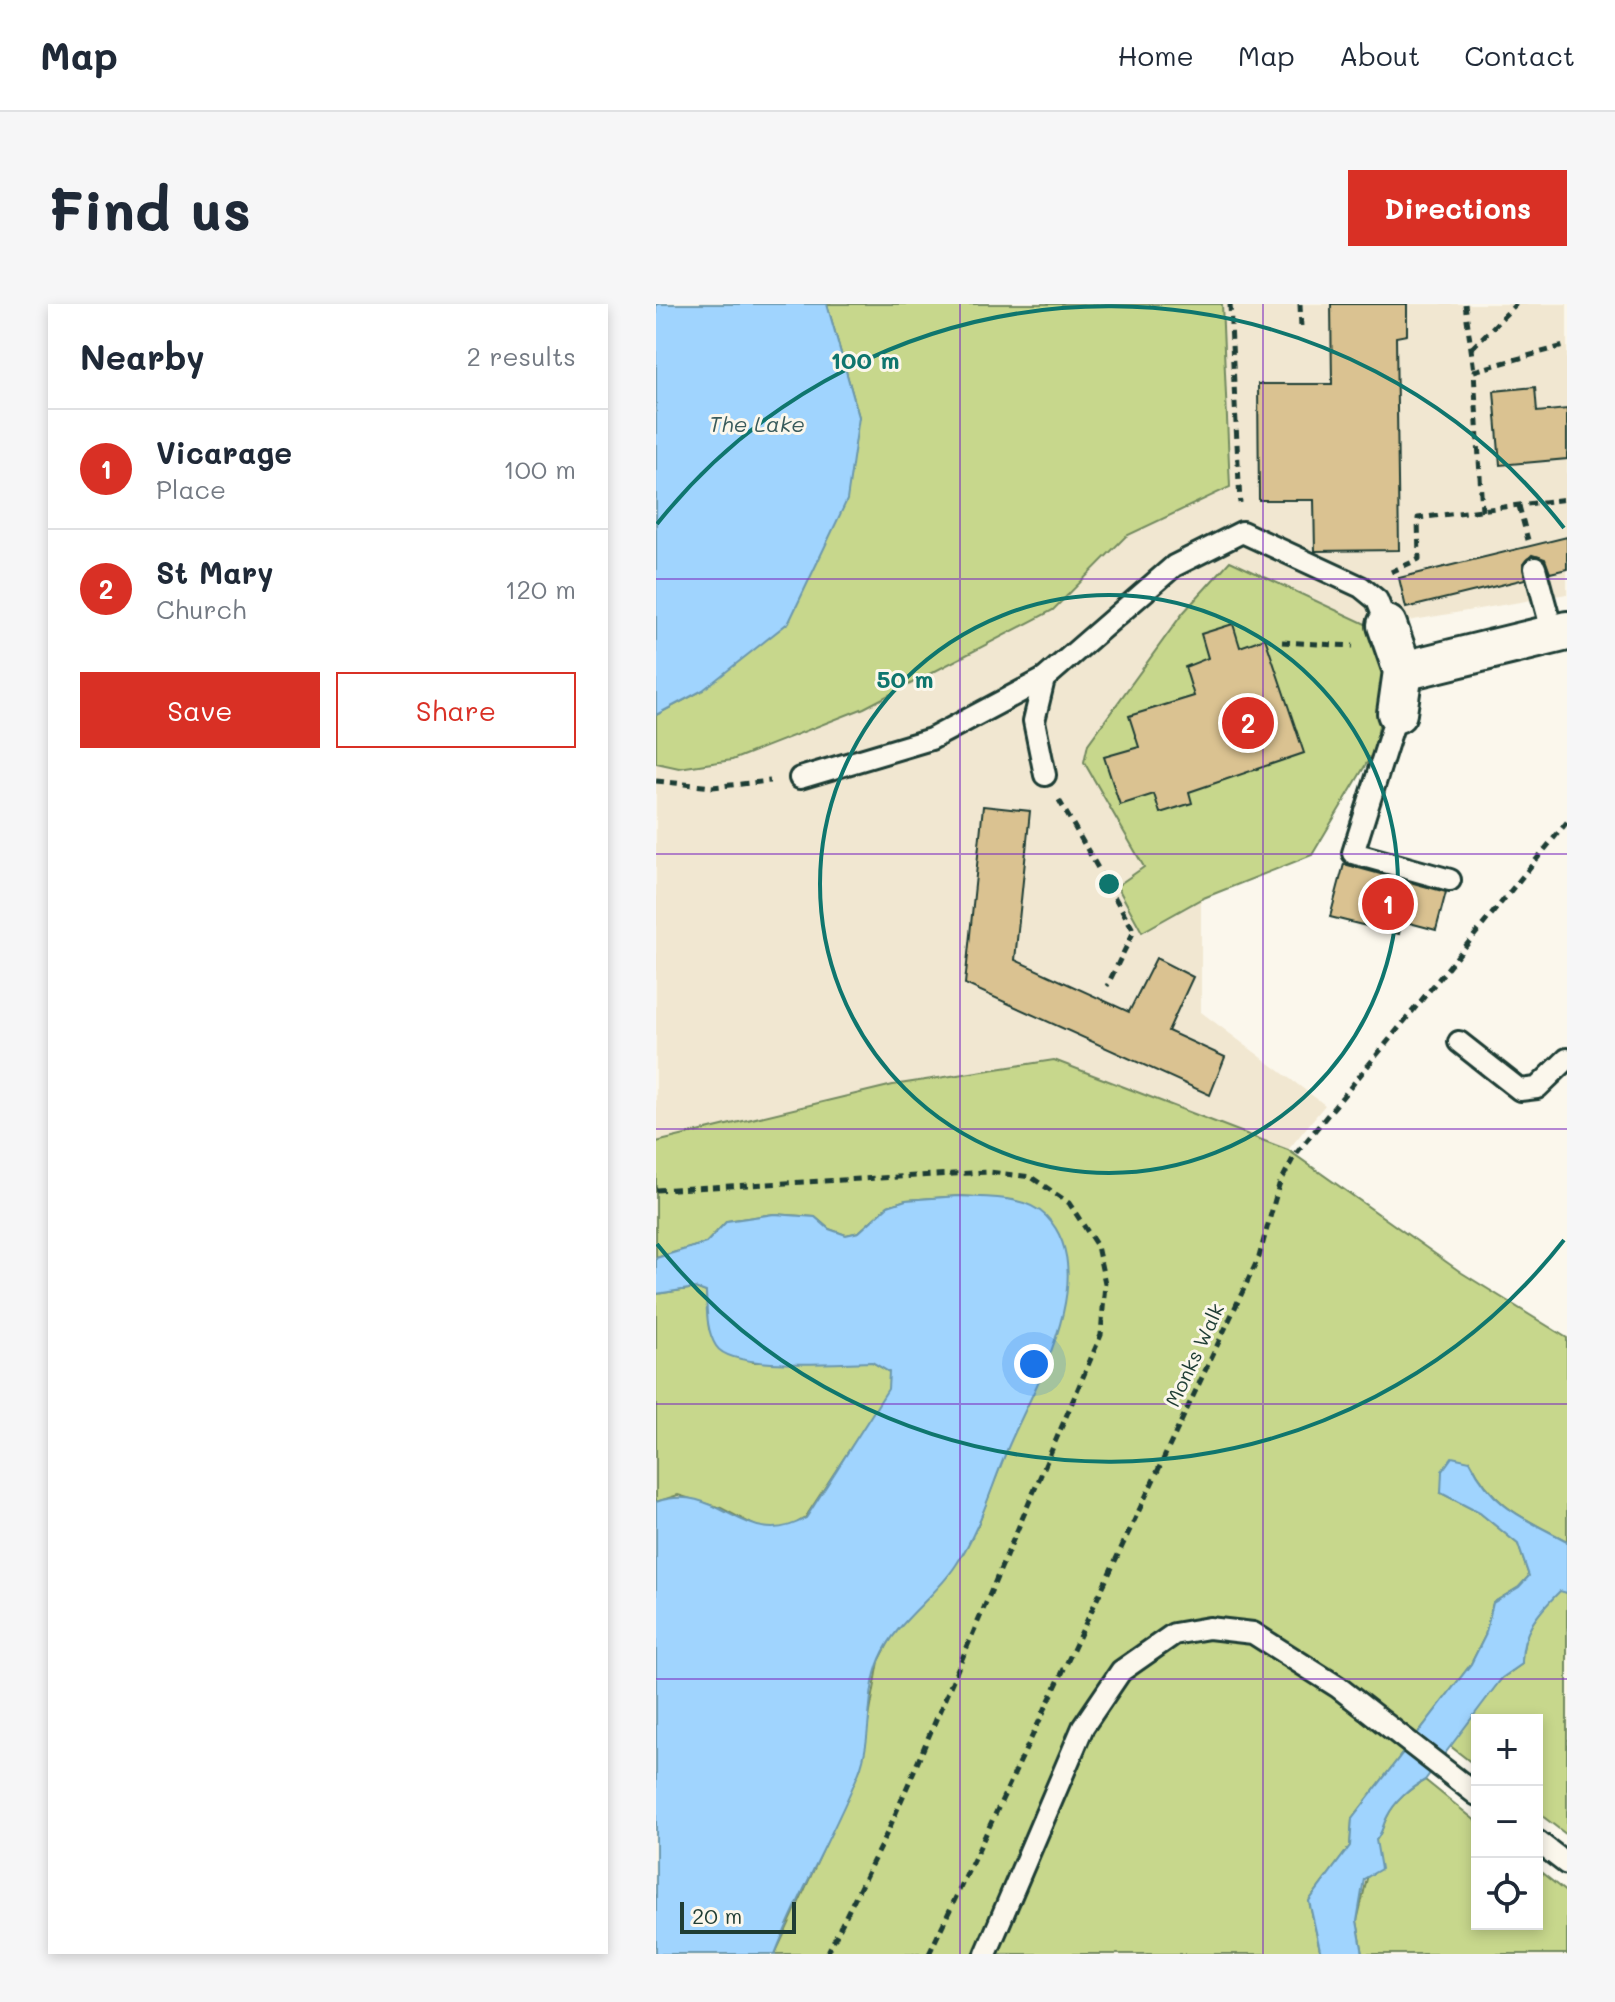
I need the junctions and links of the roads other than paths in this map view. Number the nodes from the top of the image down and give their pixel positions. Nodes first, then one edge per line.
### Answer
1 (1535, 568) dead end
2 (1560, 633) edge
3 (1395, 648) junction
4 (1044, 679) junction
5 (1397, 713) joint
6 (1045, 775) road end
7 (800, 778) road end
8 (1450, 880) dead end
9 (1459, 1042) dead end
10 (1567, 1059) edge
11 (1471, 1791) edge
12 (1543, 1846) edge
13 (1567, 1864) edge
14 (986, 1954) edge

1 - 2 lane
2 - 3 street
3 - 4 lane
3 - 5 street
4 - 6 lane
4 - 7 lane
5 - 8 lane
9 - 10 lane
11 - 14 lane
12 - 13 lane

